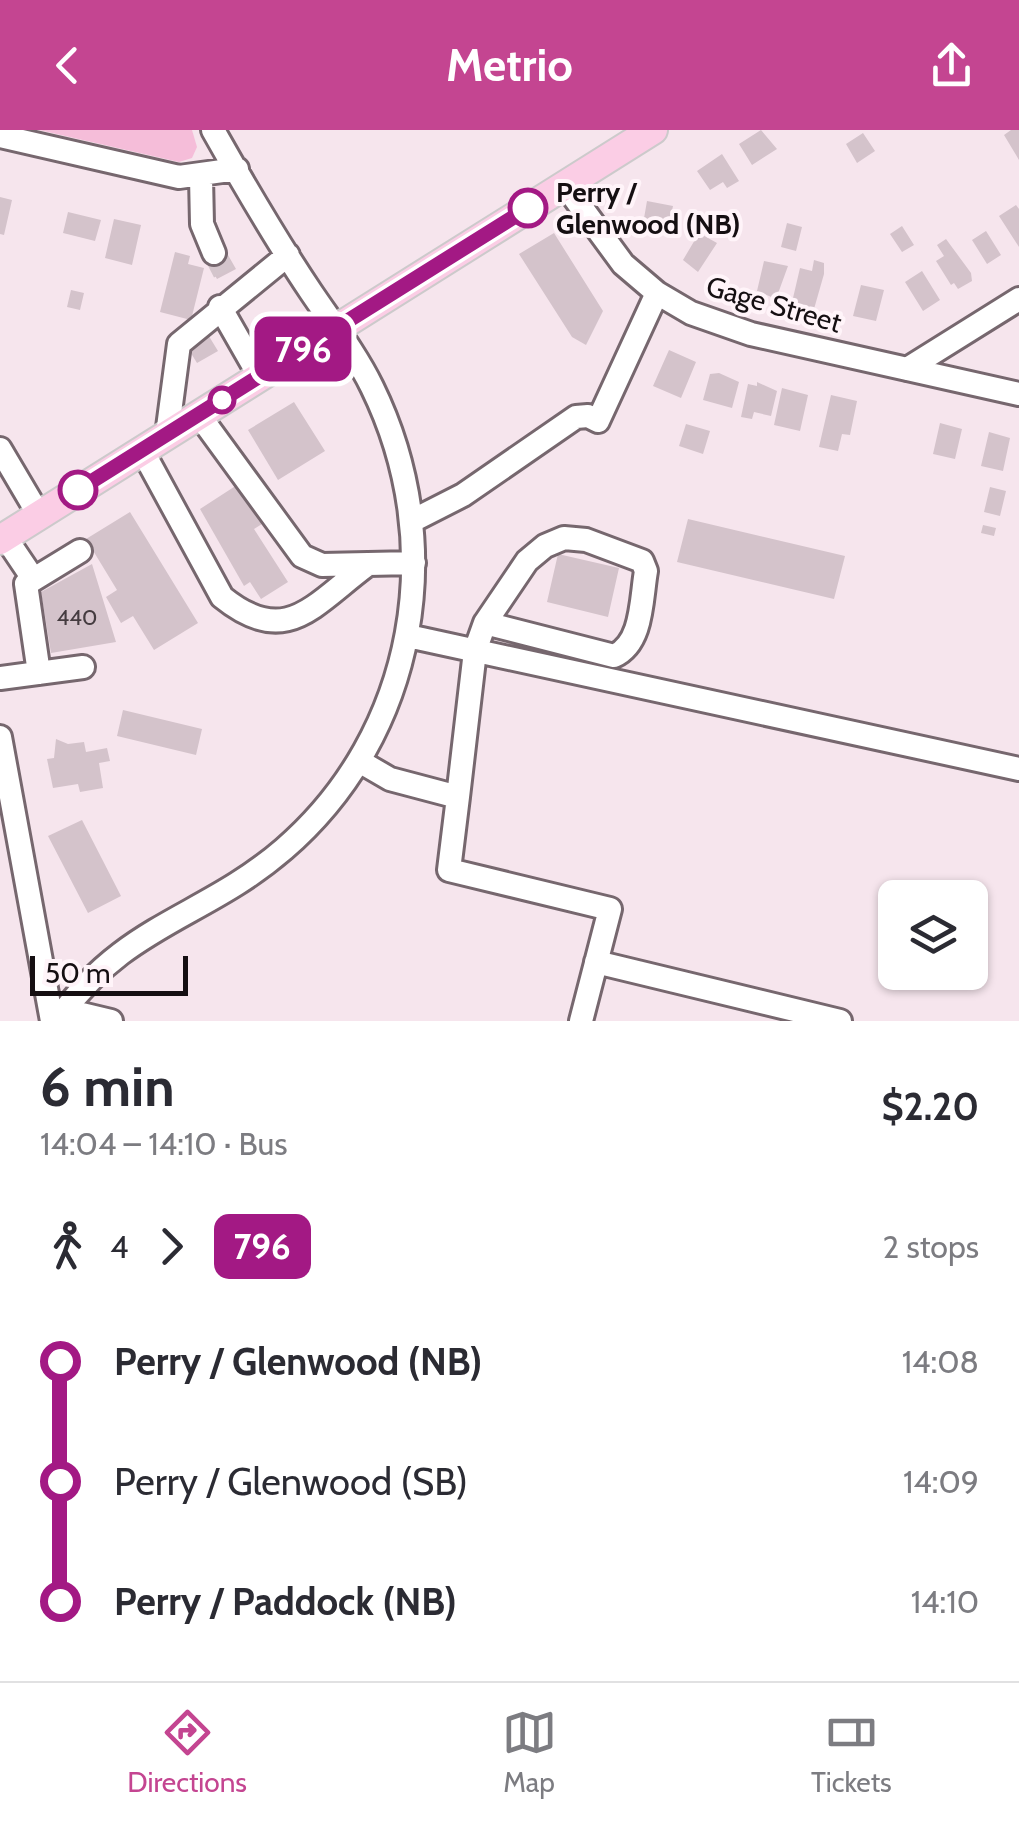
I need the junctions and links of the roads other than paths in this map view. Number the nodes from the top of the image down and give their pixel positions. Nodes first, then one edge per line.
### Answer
1 (214, 130) edge
2 (654, 130) edge
3 (0, 136) edge
4 (236, 170) junction
5 (202, 178) junction
6 (565, 186) junction
7 (214, 254) tunnel mouth
8 (288, 255) junction
9 (228, 292) junction
10 (657, 294) junction
11 (1019, 299) edge
12 (336, 329) junction
13 (907, 369) junction
14 (260, 376) junction
15 (1019, 394) edge
16 (199, 415) junction
17 (167, 435) junction
18 (0, 450) edge
19 (142, 450) junction
20 (40, 515) junction
21 (412, 521) junction
22 (2, 538) edge
23 (80, 551) dead end
24 (414, 564) junction
25 (367, 565) junction
26 (32, 577) junction
27 (485, 623) junction
28 (408, 636) junction
29 (475, 651) junction
30 (83, 667) dead end
31 (40, 672) junction
32 (0, 678) edge
33 (0, 737) edge
34 (359, 761) junction
35 (1019, 768) edge
36 (458, 797) junction
37 (596, 962) junction
38 (58, 1017) edge
39 (111, 1021) edge
40 (581, 1021) edge
41 (840, 1021) edge

1 - 4 street
2 - 6 main road
3 - 5 street
4 - 5 street
4 - 8 street
5 - 7 street
6 - 10 street, Gage Street
6 - 12 main road
8 - 9 street
8 - 12 street
9 - 14 street
9 - 17 street
10 - 13 street, Gage Street
10 - 21 street
11 - 13 street
12 - 14 main road
12 - 21 street
13 - 15 street, Gage Street
14 - 16 main road
16 - 17 main road
16 - 25 street
17 - 19 main road
18 - 20 street
19 - 20 main road
19 - 25 street
20 - 22 main road
21 - 24 street
22 - 26 street
23 - 26 street
24 - 25 street
24 - 28 street
26 - 31 street
27 - 27 street
27 - 29 street
28 - 29 street
28 - 34 street
29 - 35 street
29 - 36 street
30 - 31 street
31 - 32 street
33 - 38 street
34 - 36 street
34 - 38 street
36 - 37 street
37 - 40 street
37 - 41 street
38 - 39 street

